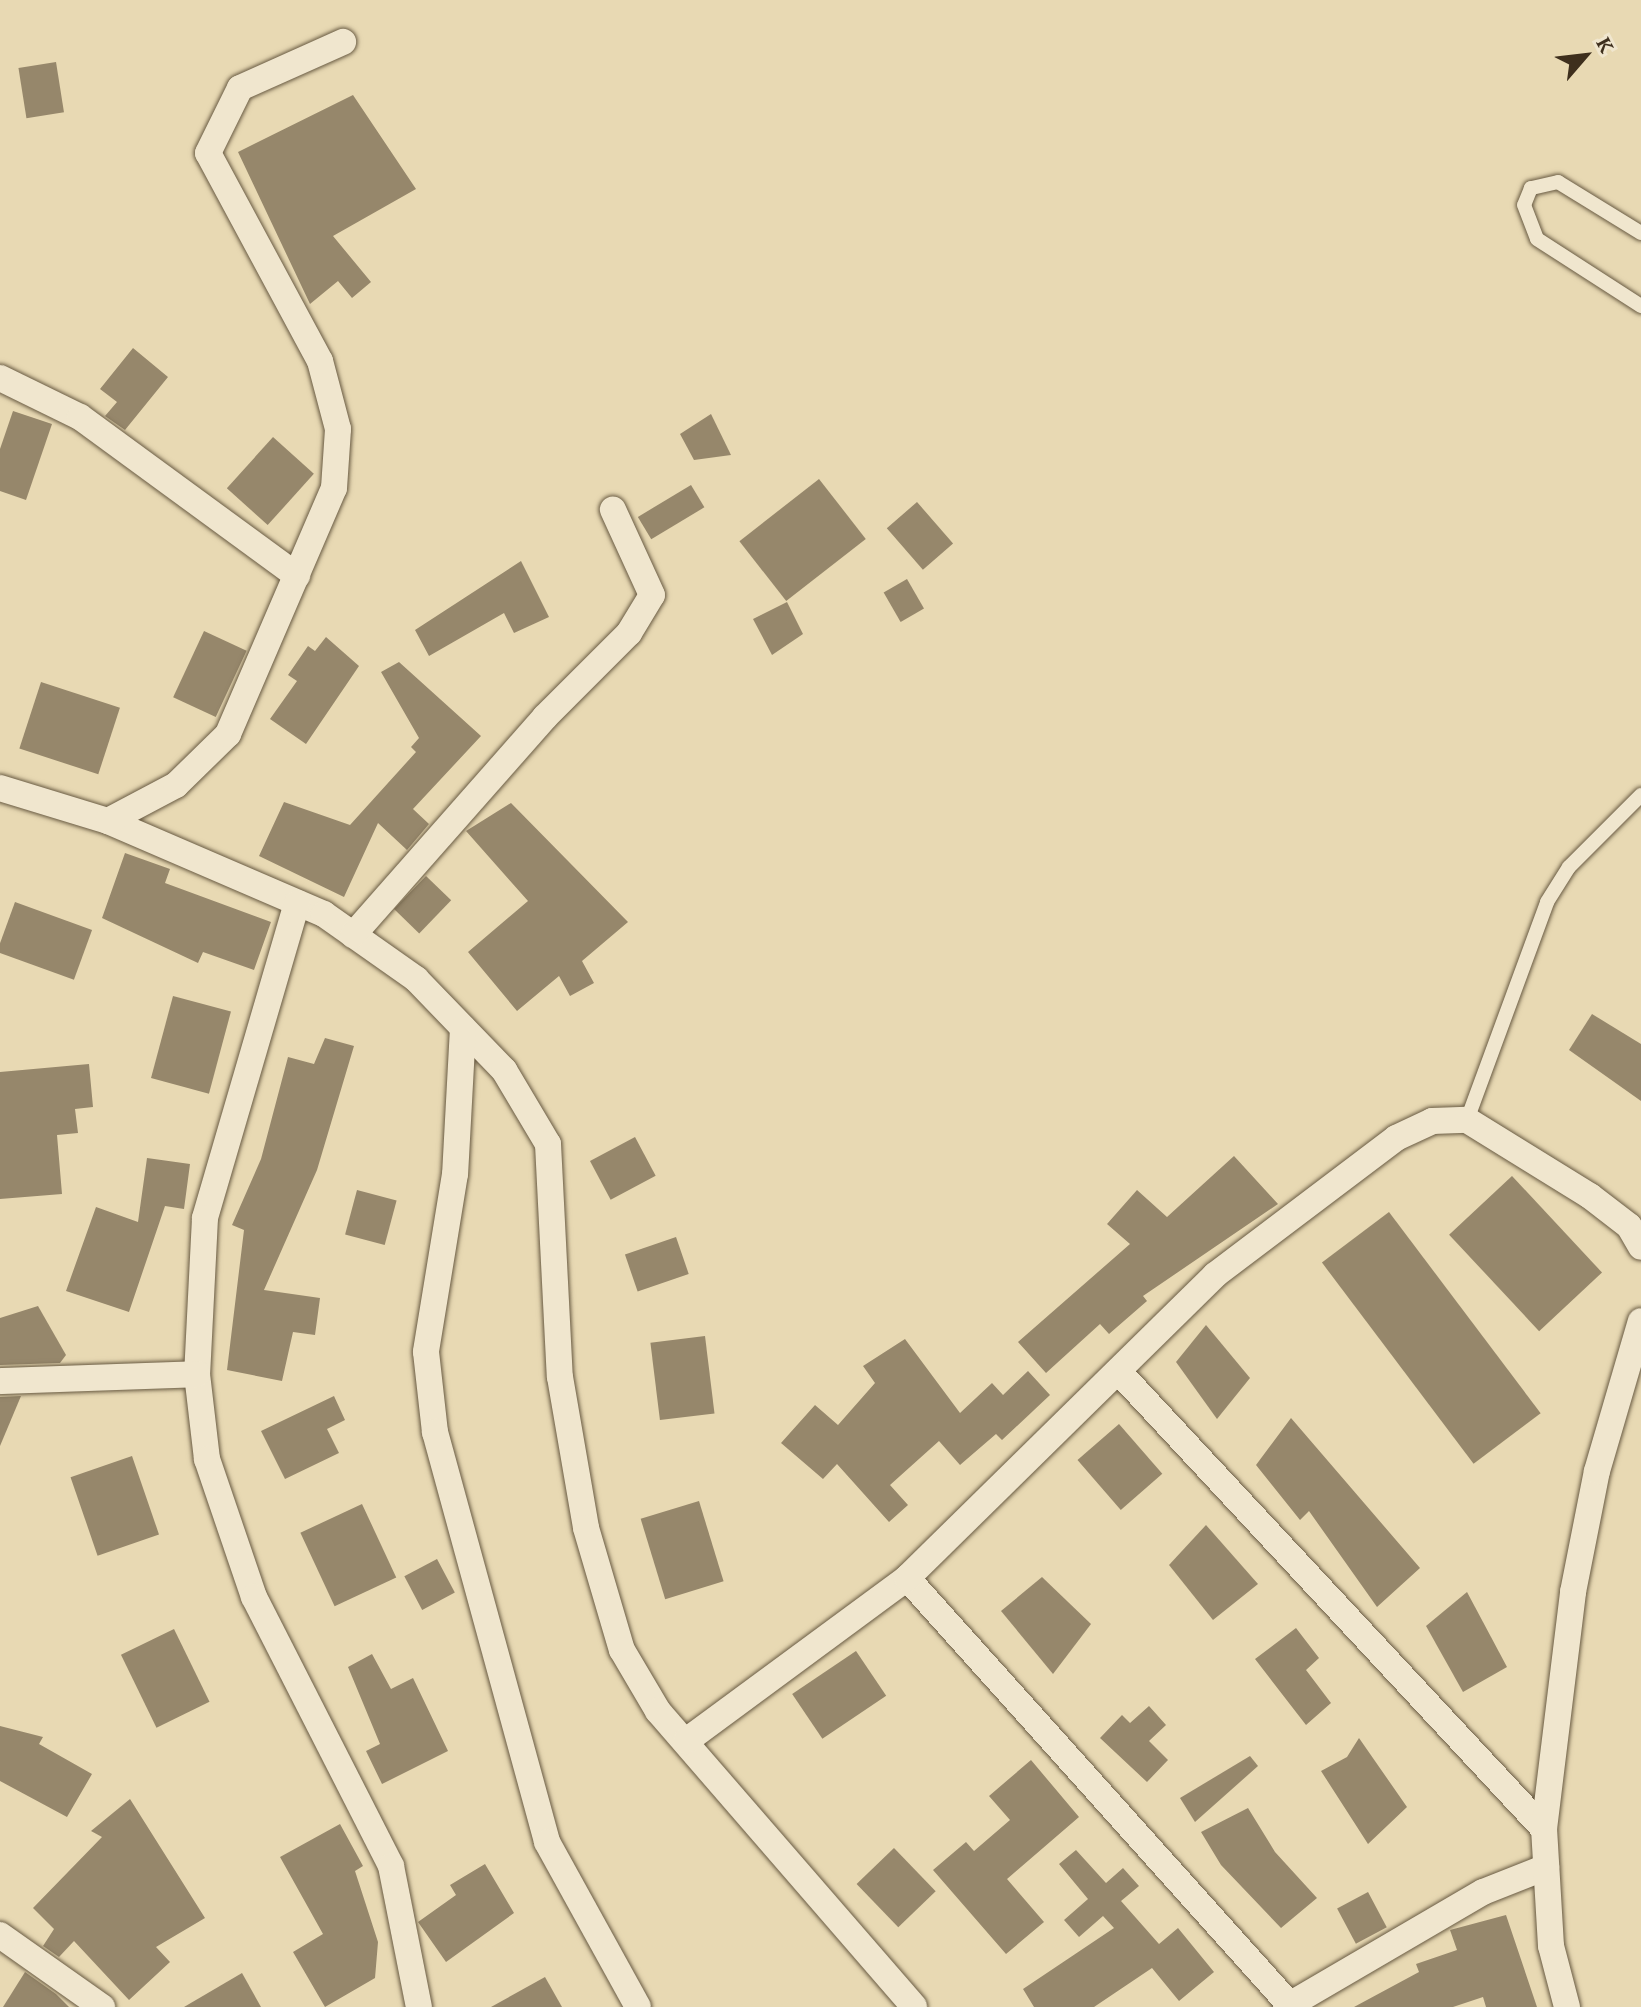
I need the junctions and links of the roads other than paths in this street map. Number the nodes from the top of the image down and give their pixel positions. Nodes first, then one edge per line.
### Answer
1 (343, 42) dead end
2 (1641, 233) edge
3 (1641, 306) edge
4 (0, 378) edge
5 (613, 510) dead end
6 (297, 576) junction
7 (0, 788) edge
8 (1641, 795) edge
9 (108, 821) junction
10 (297, 903) junction
11 (353, 935) junction
12 (463, 1028) junction
13 (1467, 1120) junction
14 (1641, 1247) edge
15 (1641, 1321) edge
16 (1118, 1371) junction
17 (197, 1374) junction
18 (0, 1381) edge
19 (907, 1578) junction
20 (686, 1741) junction
21 (1544, 1829) junction
22 (1546, 1867) junction
23 (0, 1935) edge
24 (1288, 2006) edge
25 (102, 2007) edge
26 (419, 2007) edge
27 (638, 2007) edge
28 (914, 2007) edge
29 (1567, 2007) edge

1 - 6 street
2 - 3 lane
4 - 6 street
5 - 11 street
6 - 9 street
7 - 9 street
8 - 13 lane
9 - 10 street
10 - 11 street
10 - 17 street
11 - 12 street
12 - 20 street
12 - 27 street
13 - 14 street
13 - 16 street
15 - 21 street
16 - 19 street
16 - 21 street
17 - 18 street
17 - 26 street
19 - 20 street
19 - 24 street
20 - 28 street
21 - 22 street
22 - 24 street
22 - 29 street
23 - 25 street

